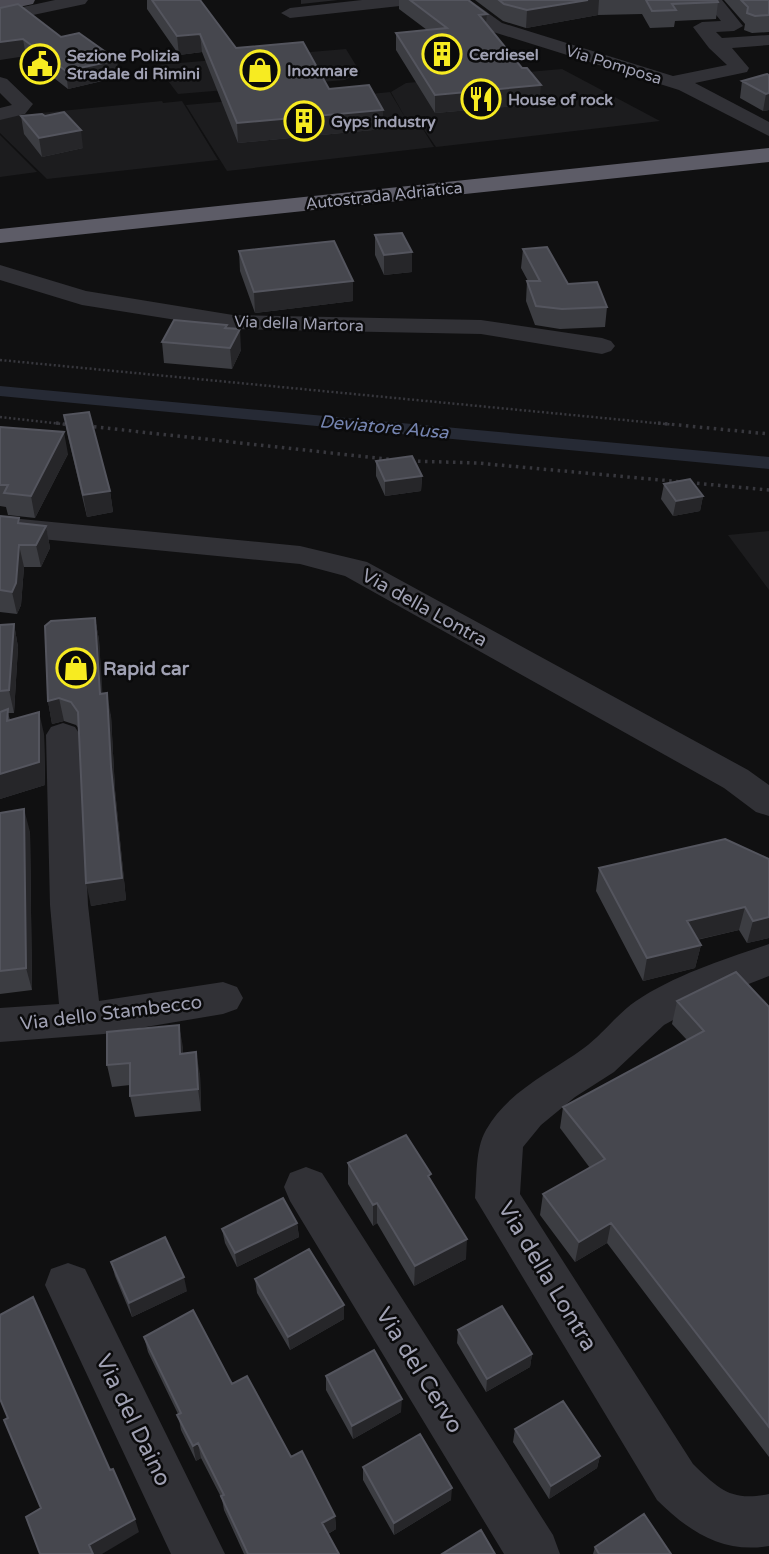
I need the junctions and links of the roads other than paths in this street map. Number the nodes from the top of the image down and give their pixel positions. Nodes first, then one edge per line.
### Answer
1 (26, 0) edge
2 (79, 0) edge
3 (399, 0) edge
4 (409, 0) edge
5 (459, 0) edge
6 (713, 0) edge
7 (1, 2) edge
8 (290, 13) dead end
9 (0, 17) edge
10 (769, 40) edge
11 (715, 44) junction
12 (671, 82) junction
13 (0, 83) edge
14 (0, 114) edge
15 (766, 143) edge
16 (0, 224) edge
17 (0, 236) edge
18 (0, 272) edge
19 (602, 346) dead end
20 (0, 526) edge
21 (63, 735) dead end
22 (769, 803) edge
23 (769, 960) edge
24 (223, 998) dead end
25 (81, 1019) junction
26 (0, 1025) edge
27 (306, 1187) dead end
28 (68, 1286) dead end
29 (769, 1520) edge
30 (200, 1554) edge
31 (534, 1554) edge

1 - 7 main road
2 - 9 street
3 - 4 street
3 - 8 street
5 - 12 street, Via Pomposa
6 - 11 street
10 - 11 street
11 - 12 street
12 - 15 street, Via Pomposa
13 - 14 street
15 - 16 highway, Autostrada Adriatica
15 - 17 highway, Autostrada Adriatica
18 - 19 street, Via della Martora
20 - 22 street, Via della Lontra
21 - 25 street
23 - 29 street, Via della Lontra
24 - 25 street, Via dello Stambecco
25 - 26 street, Via dello Stambecco
27 - 31 street, Via del Cervo
28 - 30 street, Via del Daino

